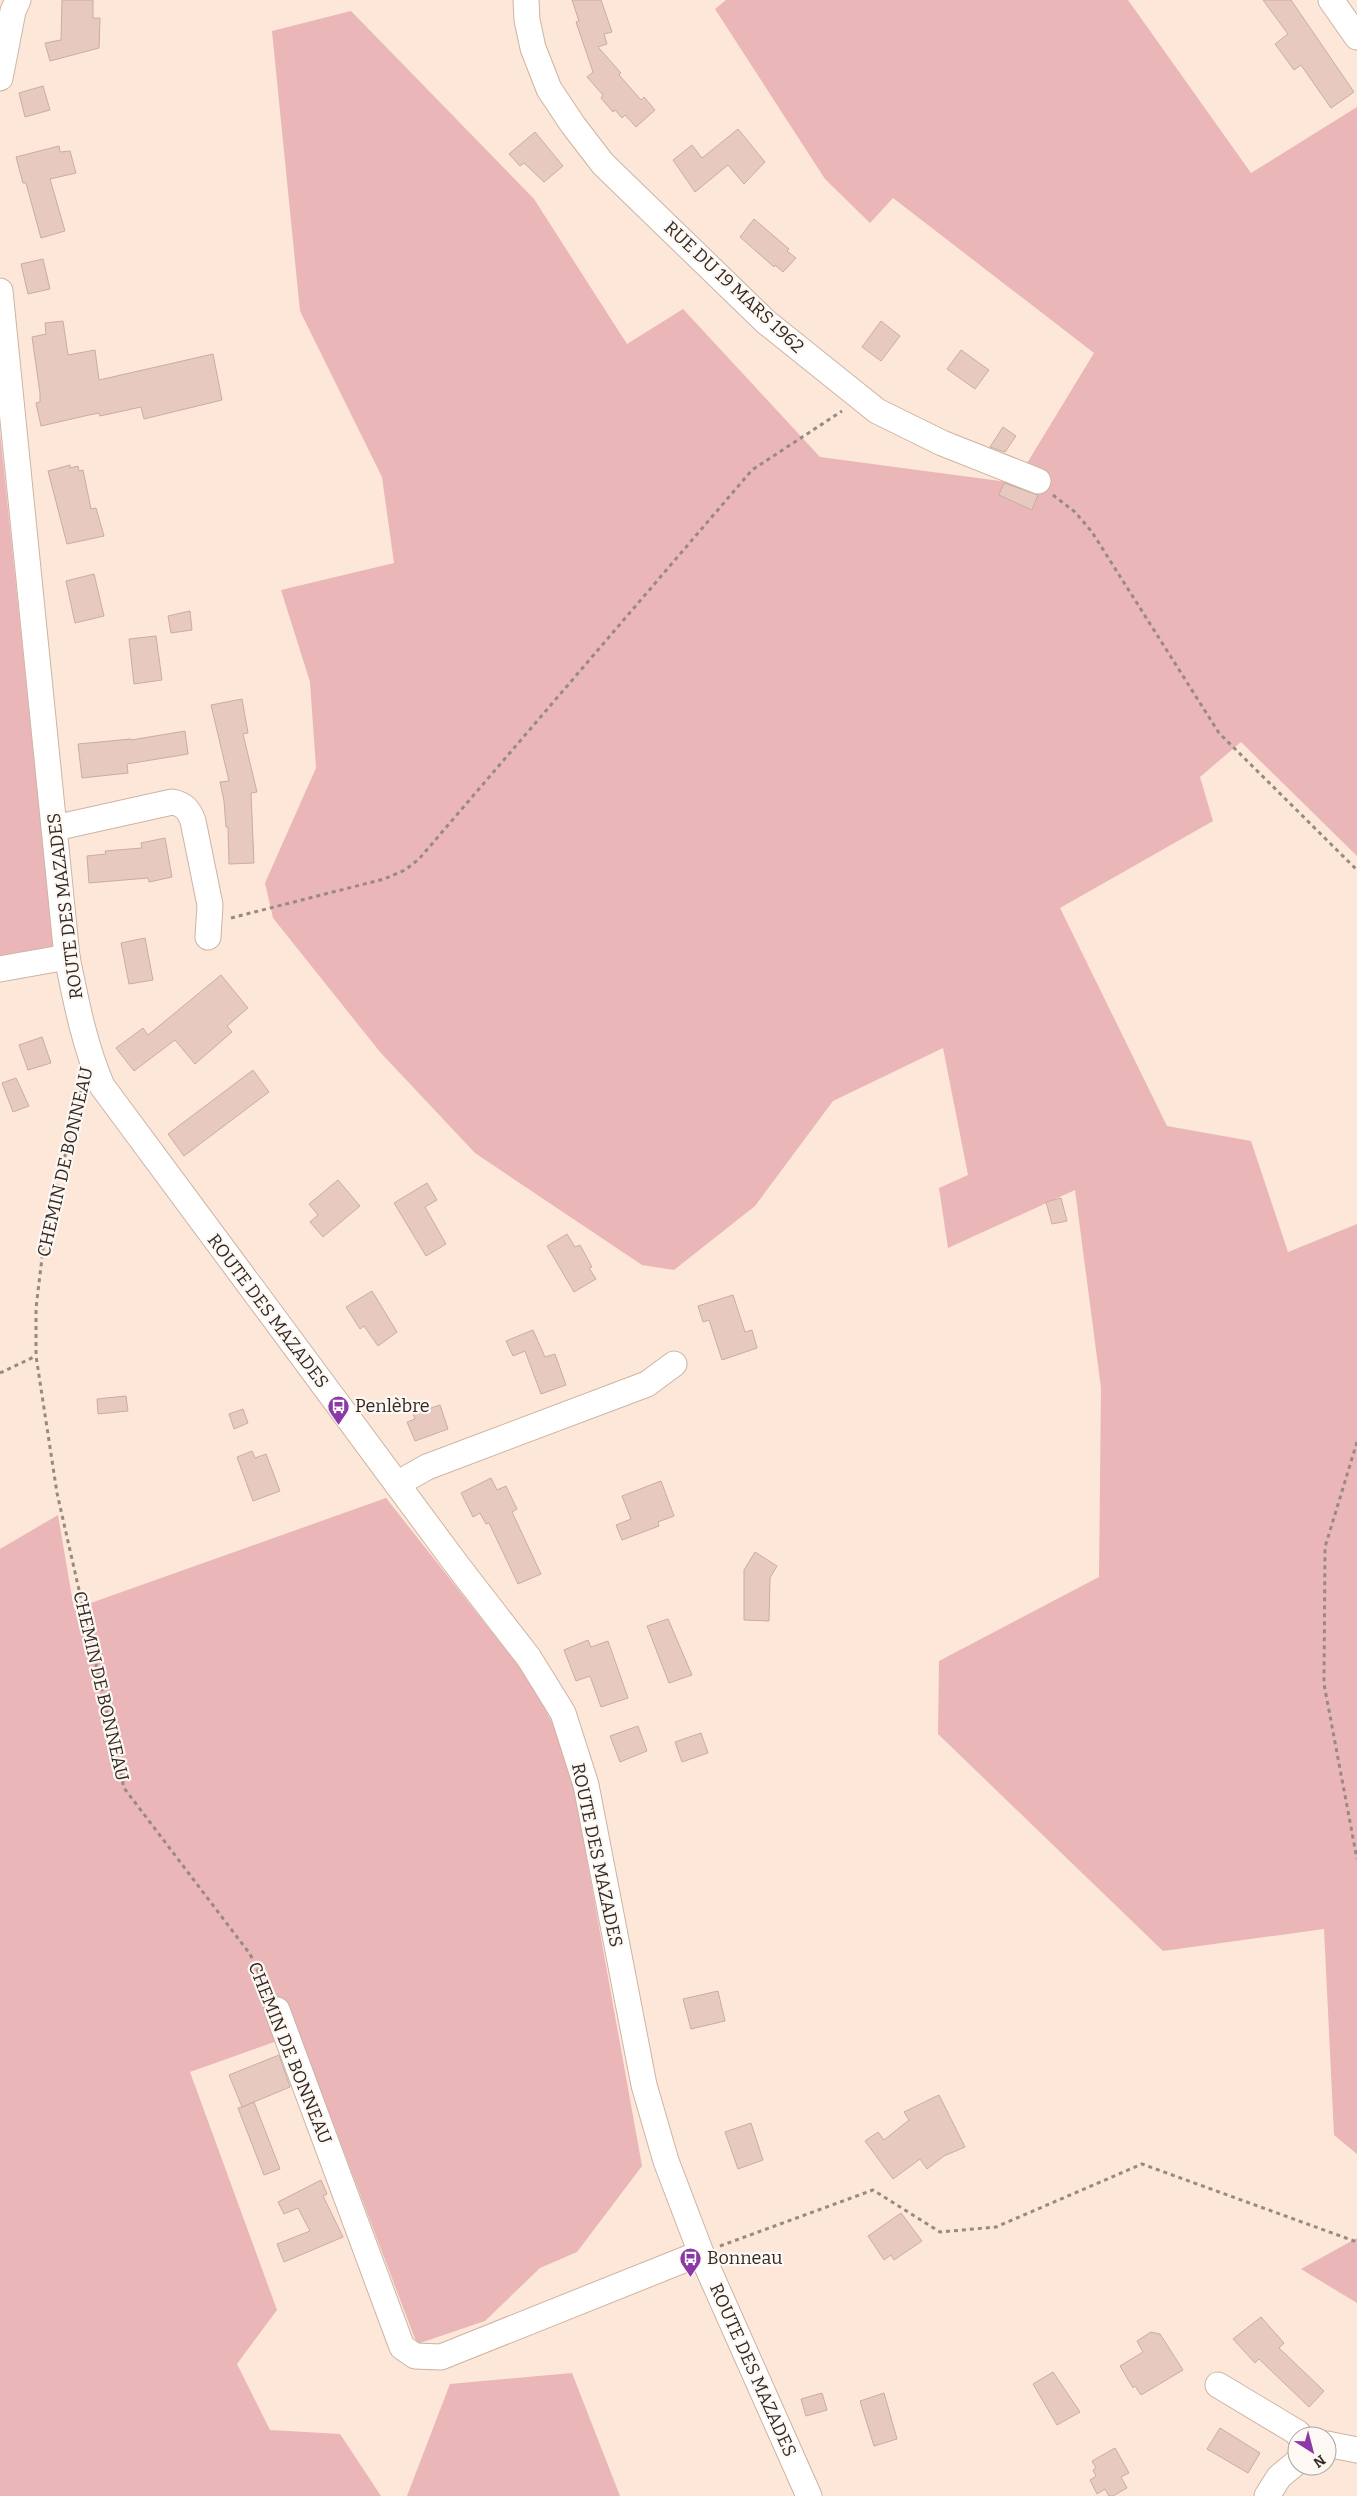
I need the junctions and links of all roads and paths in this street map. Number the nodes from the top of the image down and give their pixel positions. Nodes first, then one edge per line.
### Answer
1 (18, 0) edge
2 (526, 0) edge
3 (1331, 0) edge
4 (1357, 37) edge
5 (0, 78) edge
6 (0, 291) edge
7 (862, 398) junction
8 (1038, 481) joint
9 (55, 828) junction
10 (1357, 870) edge
11 (209, 930) joint
12 (67, 957) junction
13 (0, 969) edge
14 (89, 1057) junction
15 (36, 1356) junction
16 (674, 1364) dead end
17 (0, 1373) edge
18 (1357, 1442) edge
19 (397, 1484) junction
20 (1357, 1860) edge
21 (277, 2010) joint
22 (1357, 2242) edge
23 (701, 2253) junction
24 (1218, 2385) dead end
25 (1287, 2426) edge
26 (1337, 2446) edge
27 (1357, 2450) edge
28 (1287, 2470) edge
29 (812, 2490) edge
30 (1267, 2496) edge

1 - 5 street
2 - 7 street, RUE DU 19 MARS 1962
3 - 4 street
6 - 9 street, ROUTE DES MAZADES
7 - 8 street, RUE DU 19 MARS 1962
7 - 11 path
8 - 10 path
9 - 11 street
9 - 12 street, ROUTE DES MAZADES
12 - 13 street
12 - 14 street, ROUTE DES MAZADES
14 - 15 path, CHEMIN DE BONNEAU
14 - 19 street, ROUTE DES MAZADES
15 - 17 path
15 - 21 path, CHEMIN DE BONNEAU
16 - 19 street
18 - 20 path
19 - 23 street, ROUTE DES MAZADES
21 - 23 street, CHEMIN DE BONNEAU
22 - 23 path
23 - 29 street, ROUTE DES MAZADES
24 - 25 street
26 - 27 street
28 - 30 street

